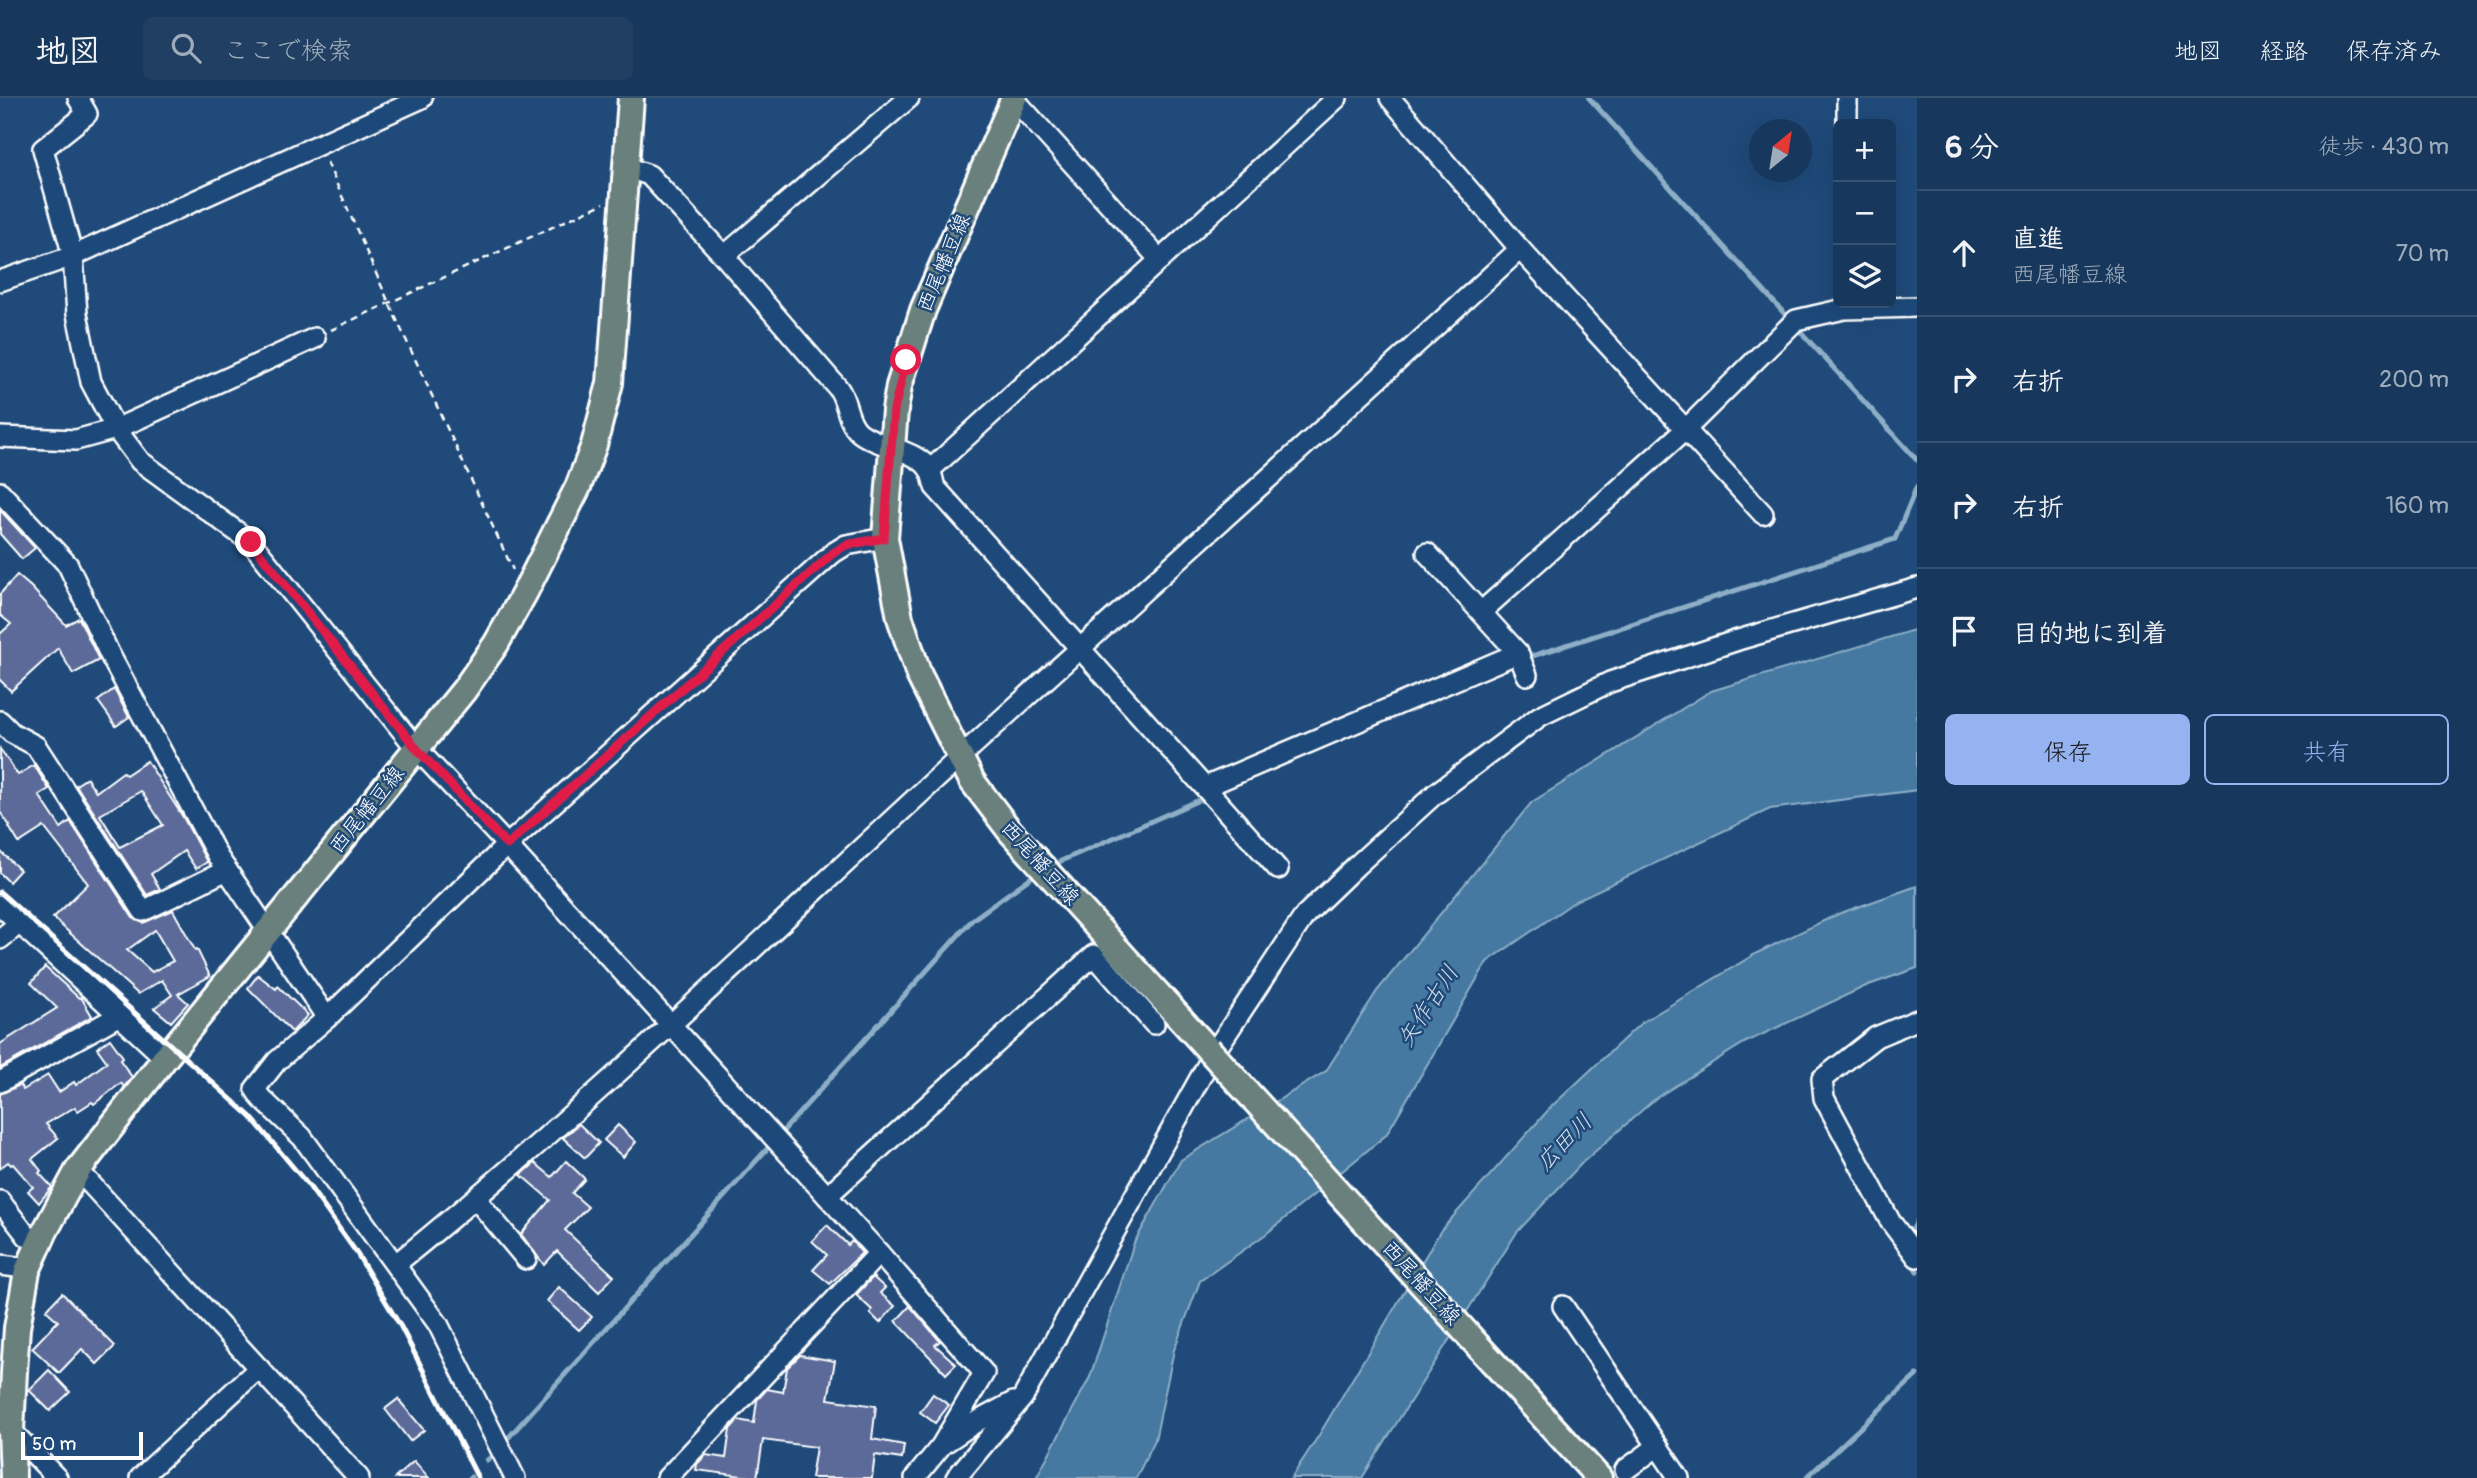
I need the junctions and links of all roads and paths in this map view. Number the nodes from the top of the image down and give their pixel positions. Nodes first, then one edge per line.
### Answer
1 (78, 98) edge
2 (422, 98) edge
3 (631, 98) edge
4 (909, 98) edge
5 (1014, 98) edge
6 (1338, 98) edge
7 (1390, 98) edge
8 (1847, 98) edge
9 (1847, 119) edge
10 (320, 146) junction
11 (626, 167) junction
12 (625, 196) junction
13 (1520, 249) junction
14 (73, 256) junction
15 (724, 257) junction
16 (1160, 260) junction
17 (0, 281) edge
18 (389, 303) junction
19 (1896, 307) edge
20 (1917, 307) edge
21 (1838, 308) edge
22 (315, 338) joint
23 (117, 429) junction
24 (1685, 430) junction
25 (0, 436) edge
26 (891, 447) junction
27 (930, 470) junction
28 (0, 492) edge
29 (1763, 514) dead end
30 (884, 538) junction
31 (1427, 554) dead end
32 (1917, 588) edge
33 (524, 594) junction
34 (1481, 612) junction
35 (1081, 647) junction
36 (1518, 653) junction
37 (1527, 675) dead end
38 (0, 721) edge
39 (416, 748) junction
40 (959, 758) junction
41 (1211, 794) junction
42 (507, 845) junction
43 (1278, 869) dead end
44 (227, 870) junction
45 (0, 905) edge
46 (20, 923) junction
47 (268, 933) junction
48 (0, 939) edge
49 (118, 1016) junction
50 (327, 1018) junction
51 (1917, 1020) edge
52 (670, 1024) junction
53 (1154, 1024) dead end
54 (165, 1058) junction
55 (3, 1073) edge
56 (78, 1170) junction
57 (827, 1196) junction
58 (476, 1199) junction
59 (0, 1201) edge
60 (38, 1245) junction
61 (879, 1253) junction
62 (1916, 1255) edge
63 (526, 1259) dead end
64 (396, 1264) junction
65 (0, 1265) edge
66 (27, 1271) junction
67 (1563, 1306) dead end
68 (259, 1368) junction
69 (1023, 1397) junction
70 (5, 1424) edge
71 (941, 1446) junction
72 (1658, 1446) junction
73 (1625, 1470) dead end
74 (13, 1478) edge
75 (57, 1478) edge
76 (139, 1478) edge
77 (359, 1478) edge
78 (515, 1478) edge
79 (667, 1478) edge
80 (915, 1478) edge
81 (956, 1478) edge
82 (1599, 1478) edge
83 (1679, 1478) edge

1 - 14 street
2 - 10 street
3 - 11 main road, 西尾幡豆線
4 - 15 street
5 - 16 street
5 - 26 main road, 西尾幡豆線
6 - 16 street
7 - 13 street
8 - 9 street
10 - 14 street
10 - 18 path
11 - 12 main road, 西尾幡豆線
11 - 15 street
12 - 18 path
12 - 33 main road, 西尾幡豆線
13 - 24 street
13 - 35 street
14 - 17 street
14 - 23 street
15 - 26 street
16 - 27 street
18 - 22 path
18 - 33 path
19 - 20 street
21 - 24 street
22 - 23 street
23 - 25 street
23 - 39 street
24 - 29 street
24 - 34 street
26 - 27 street
26 - 30 main road, 西尾幡豆線
27 - 35 street
28 - 44 street
30 - 40 main road, 西尾幡豆線
30 - 42 street
31 - 34 street
32 - 69 street
33 - 39 main road, 西尾幡豆線
34 - 36 street
35 - 40 street
35 - 41 street
36 - 37 street
36 - 41 street
38 - 44 street
39 - 42 street
39 - 47 main road, 西尾幡豆線
40 - 52 street
40 - 82 main road, 西尾幡豆線, bridge
41 - 43 street
42 - 50 street
42 - 52 street
44 - 47 street
45 - 46 street
46 - 48 street
46 - 49 street
47 - 50 street
47 - 54 main road, 西尾幡豆線
49 - 54 street
49 - 55 street
50 - 64 street
51 - 62 street
52 - 57 street
52 - 58 street
53 - 57 street
54 - 56 main road, 西尾幡豆線
56 - 60 main road, 西尾幡豆線
56 - 68 street
57 - 61 street
58 - 63 street
58 - 64 street
59 - 60 street
60 - 66 main road, 西尾幡豆線
61 - 71 street
61 - 79 street
64 - 78 street
65 - 66 street
66 - 70 main road, 西尾幡豆線
67 - 72 street
68 - 76 street
68 - 77 street
69 - 71 street
69 - 81 street
70 - 74 main road, 西尾幡豆線
70 - 75 street
71 - 80 street
72 - 73 street
72 - 83 street

